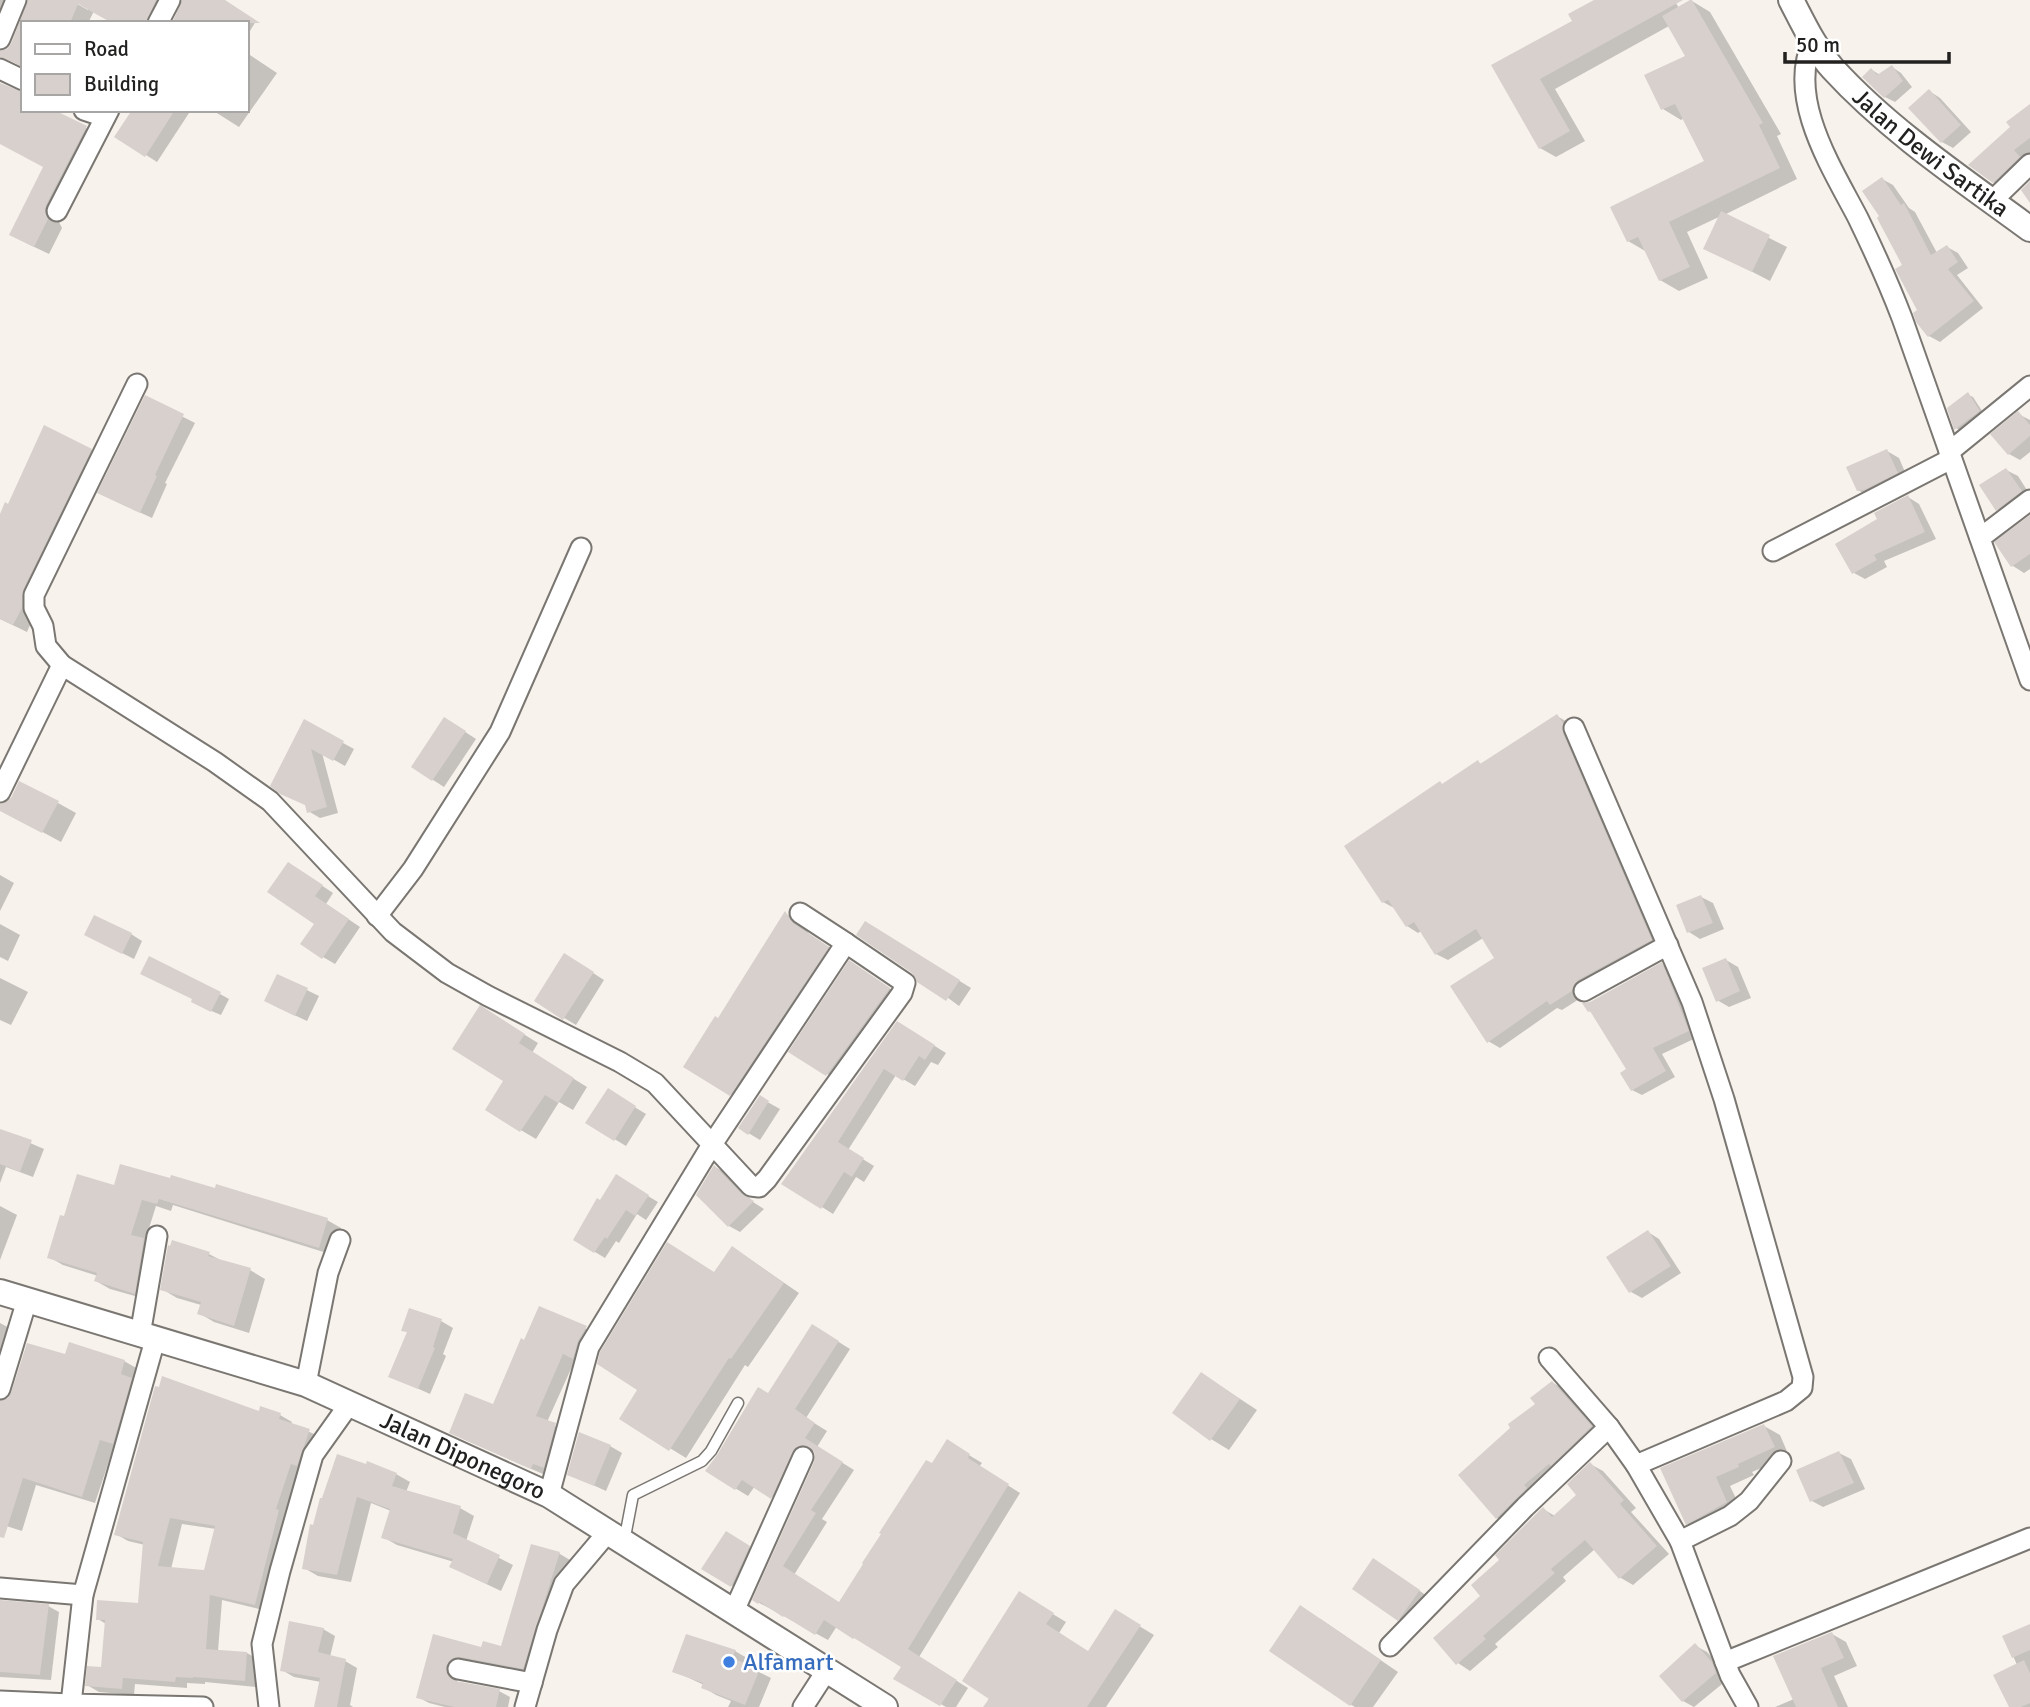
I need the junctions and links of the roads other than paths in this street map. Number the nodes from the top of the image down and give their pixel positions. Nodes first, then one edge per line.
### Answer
1 (16, 0) edge
2 (170, 0) edge
3 (1791, 0) edge
4 (159, 21) edge
5 (0, 39) edge
6 (1812, 41) junction
7 (0, 69) edge
8 (21, 79) edge
9 (107, 114) edge
10 (2030, 164) edge
11 (1992, 201) junction
12 (57, 211) dead end
13 (2030, 229) edge
14 (137, 384) dead end
15 (2030, 386) edge
16 (1950, 455) junction
17 (2030, 500) edge
18 (1980, 538) junction
19 (581, 548) dead end
20 (1773, 551) dead end
21 (62, 665) junction
22 (2030, 680) edge
23 (1574, 728) dead end
24 (0, 792) edge
25 (800, 913) dead end
26 (377, 916) junction
27 (846, 943) junction
28 (1668, 945) junction
29 (1584, 991) dead end
30 (713, 1143) junction
31 (157, 1236) dead end
32 (340, 1240) dead end
33 (0, 1292) edge
34 (27, 1300) junction
35 (147, 1337) junction
36 (1549, 1358) dead end
37 (306, 1384) junction
38 (0, 1389) edge
39 (350, 1403) junction
40 (738, 1403) dead end
41 (1609, 1427) junction
42 (803, 1457) dead end
43 (1781, 1461) dead end
44 (1636, 1465) junction
45 (549, 1495) junction
46 (616, 1537) junction
47 (2030, 1538) edge
48 (1680, 1541) junction
49 (0, 1588) edge
50 (83, 1595) junction
51 (734, 1611) junction
52 (1390, 1646) dead end
53 (1726, 1662) junction
54 (458, 1669) dead end
55 (827, 1670) junction
56 (532, 1683) junction
57 (0, 1701) edge
58 (71, 1704) junction
59 (203, 1707) edge
60 (269, 1707) edge
61 (525, 1707) edge
62 (803, 1707) edge
63 (885, 1707) edge
64 (1748, 1707) edge

1 - 5 street
2 - 4 street
3 - 6 street, Jalan Dewi Sartika
6 - 11 street, Jalan Dewi Sartika
6 - 16 street
7 - 8 street
9 - 12 street
10 - 11 street
11 - 13 street, Jalan Dewi Sartika
14 - 21 street
15 - 16 street
16 - 18 street
16 - 20 street
17 - 18 street
18 - 22 street
19 - 26 street
21 - 24 street
21 - 26 street
23 - 28 street
25 - 27 street
26 - 30 street
27 - 30 street
27 - 30 street
28 - 29 street
28 - 44 street
30 - 45 street
31 - 35 street
32 - 37 street
33 - 34 street, Jalan Diponegoro
34 - 35 street, Jalan Diponegoro
34 - 38 street
35 - 37 street, Jalan Diponegoro
35 - 50 street
36 - 41 street
37 - 39 street, Jalan Diponegoro
39 - 45 street, Jalan Diponegoro
39 - 60 street
40 - 46 lane
41 - 44 street
41 - 52 street
42 - 51 street
43 - 48 street
44 - 48 street
45 - 46 street, Jalan Diponegoro
46 - 51 street, Jalan Diponegoro
46 - 56 street
47 - 53 street
48 - 53 street
49 - 50 street
50 - 58 street
51 - 55 street, Jalan Diponegoro
53 - 64 street
54 - 56 street
55 - 62 street
55 - 63 street, Jalan Diponegoro
56 - 61 street
57 - 58 street
58 - 59 street

